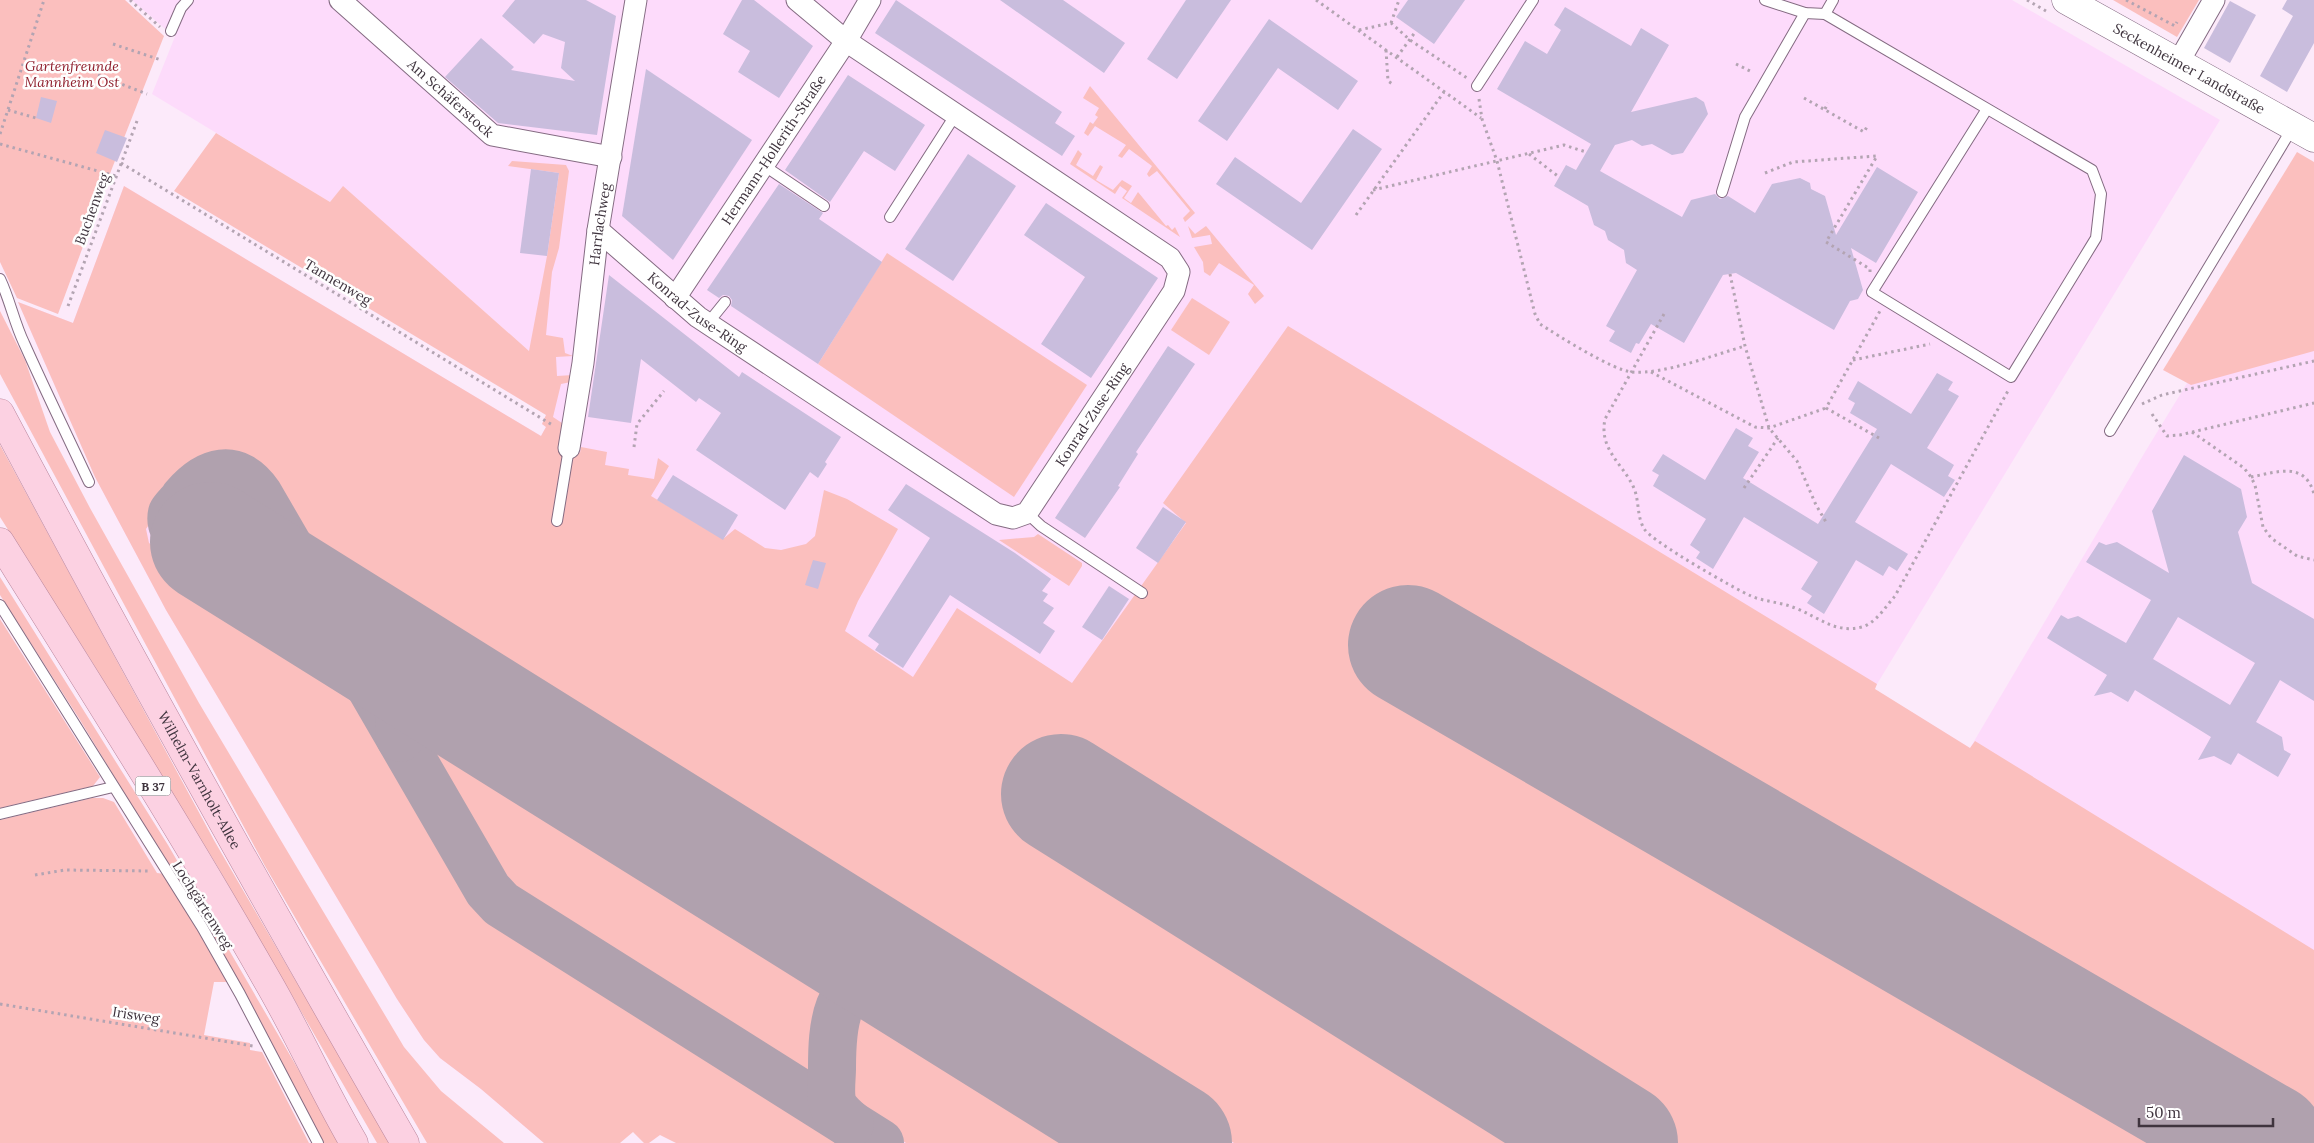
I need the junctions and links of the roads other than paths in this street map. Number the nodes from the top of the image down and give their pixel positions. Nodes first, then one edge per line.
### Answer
1 (188, 0) edge
2 (340, 0) edge
3 (636, 0) edge
4 (797, 0) edge
5 (870, 0) edge
6 (1533, 0) edge
7 (1765, 0) edge
8 (1833, 0) edge
9 (2066, 0) edge
10 (2214, 0) edge
11 (1793, 4) edge
12 (1805, 12) junction
13 (1825, 14) junction
14 (167, 31) road end
15 (846, 41) junction
16 (2178, 63) junction
17 (1478, 86) road end
18 (1987, 109) junction
19 (956, 114) junction
20 (2304, 132) edge
21 (611, 156) junction
22 (763, 165) junction
23 (1722, 192) dead end
24 (824, 206) dead end
25 (890, 217) dead end
26 (598, 230) junction
27 (0, 279) edge
28 (675, 298) junction
29 (0, 300) edge
30 (725, 302) dead end
31 (12, 314) junction
32 (708, 323) junction
33 (0, 413) edge
34 (2110, 431) dead end
35 (570, 448) joint
36 (89, 482) dead end
37 (1027, 513) junction
38 (557, 521) dead end
39 (0, 542) edge
40 (1142, 593) dead end
41 (0, 605) edge
42 (113, 787) junction
43 (0, 814) edge
44 (318, 1143) edge
45 (354, 1143) edge
46 (405, 1143) edge

1 - 14 lane
2 - 21 street, Am Schäferstock
3 - 21 street, Harrlachweg
4 - 15 street, Konrad-Zuse-Ring
5 - 15 street, Hermann-Hollerith-Straße
6 - 17 lane
7 - 11 lane
8 - 13 lane
9 - 16 main road, Seckenheimer Landstraße
10 - 16 street
11 - 12 lane
12 - 13 lane
12 - 23 lane
13 - 18 lane
15 - 19 street, Konrad-Zuse-Ring
15 - 22 street, Hermann-Hollerith-Straße
16 - 20 main road, Seckenheimer Landstraße
18 - 18 lane
19 - 25 lane
19 - 37 street, Konrad-Zuse-Ring
20 - 34 lane
21 - 26 street, Harrlachweg
22 - 24 lane
22 - 28 street, Hermann-Hollerith-Straße
26 - 28 street, Konrad-Zuse-Ring
26 - 35 street, Harrlachweg
27 - 31 lane
28 - 32 street, Konrad-Zuse-Ring
29 - 31 lane
30 - 32 lane
31 - 36 lane
32 - 37 street, Konrad-Zuse-Ring
33 - 46 main road, Wilhelm-Varnholt-Allee
35 - 38 lane
37 - 40 lane
39 - 45 main road, B 37
41 - 42 lane, Lochgärtenweg
42 - 43 lane
42 - 44 lane, Lochgärtenweg

